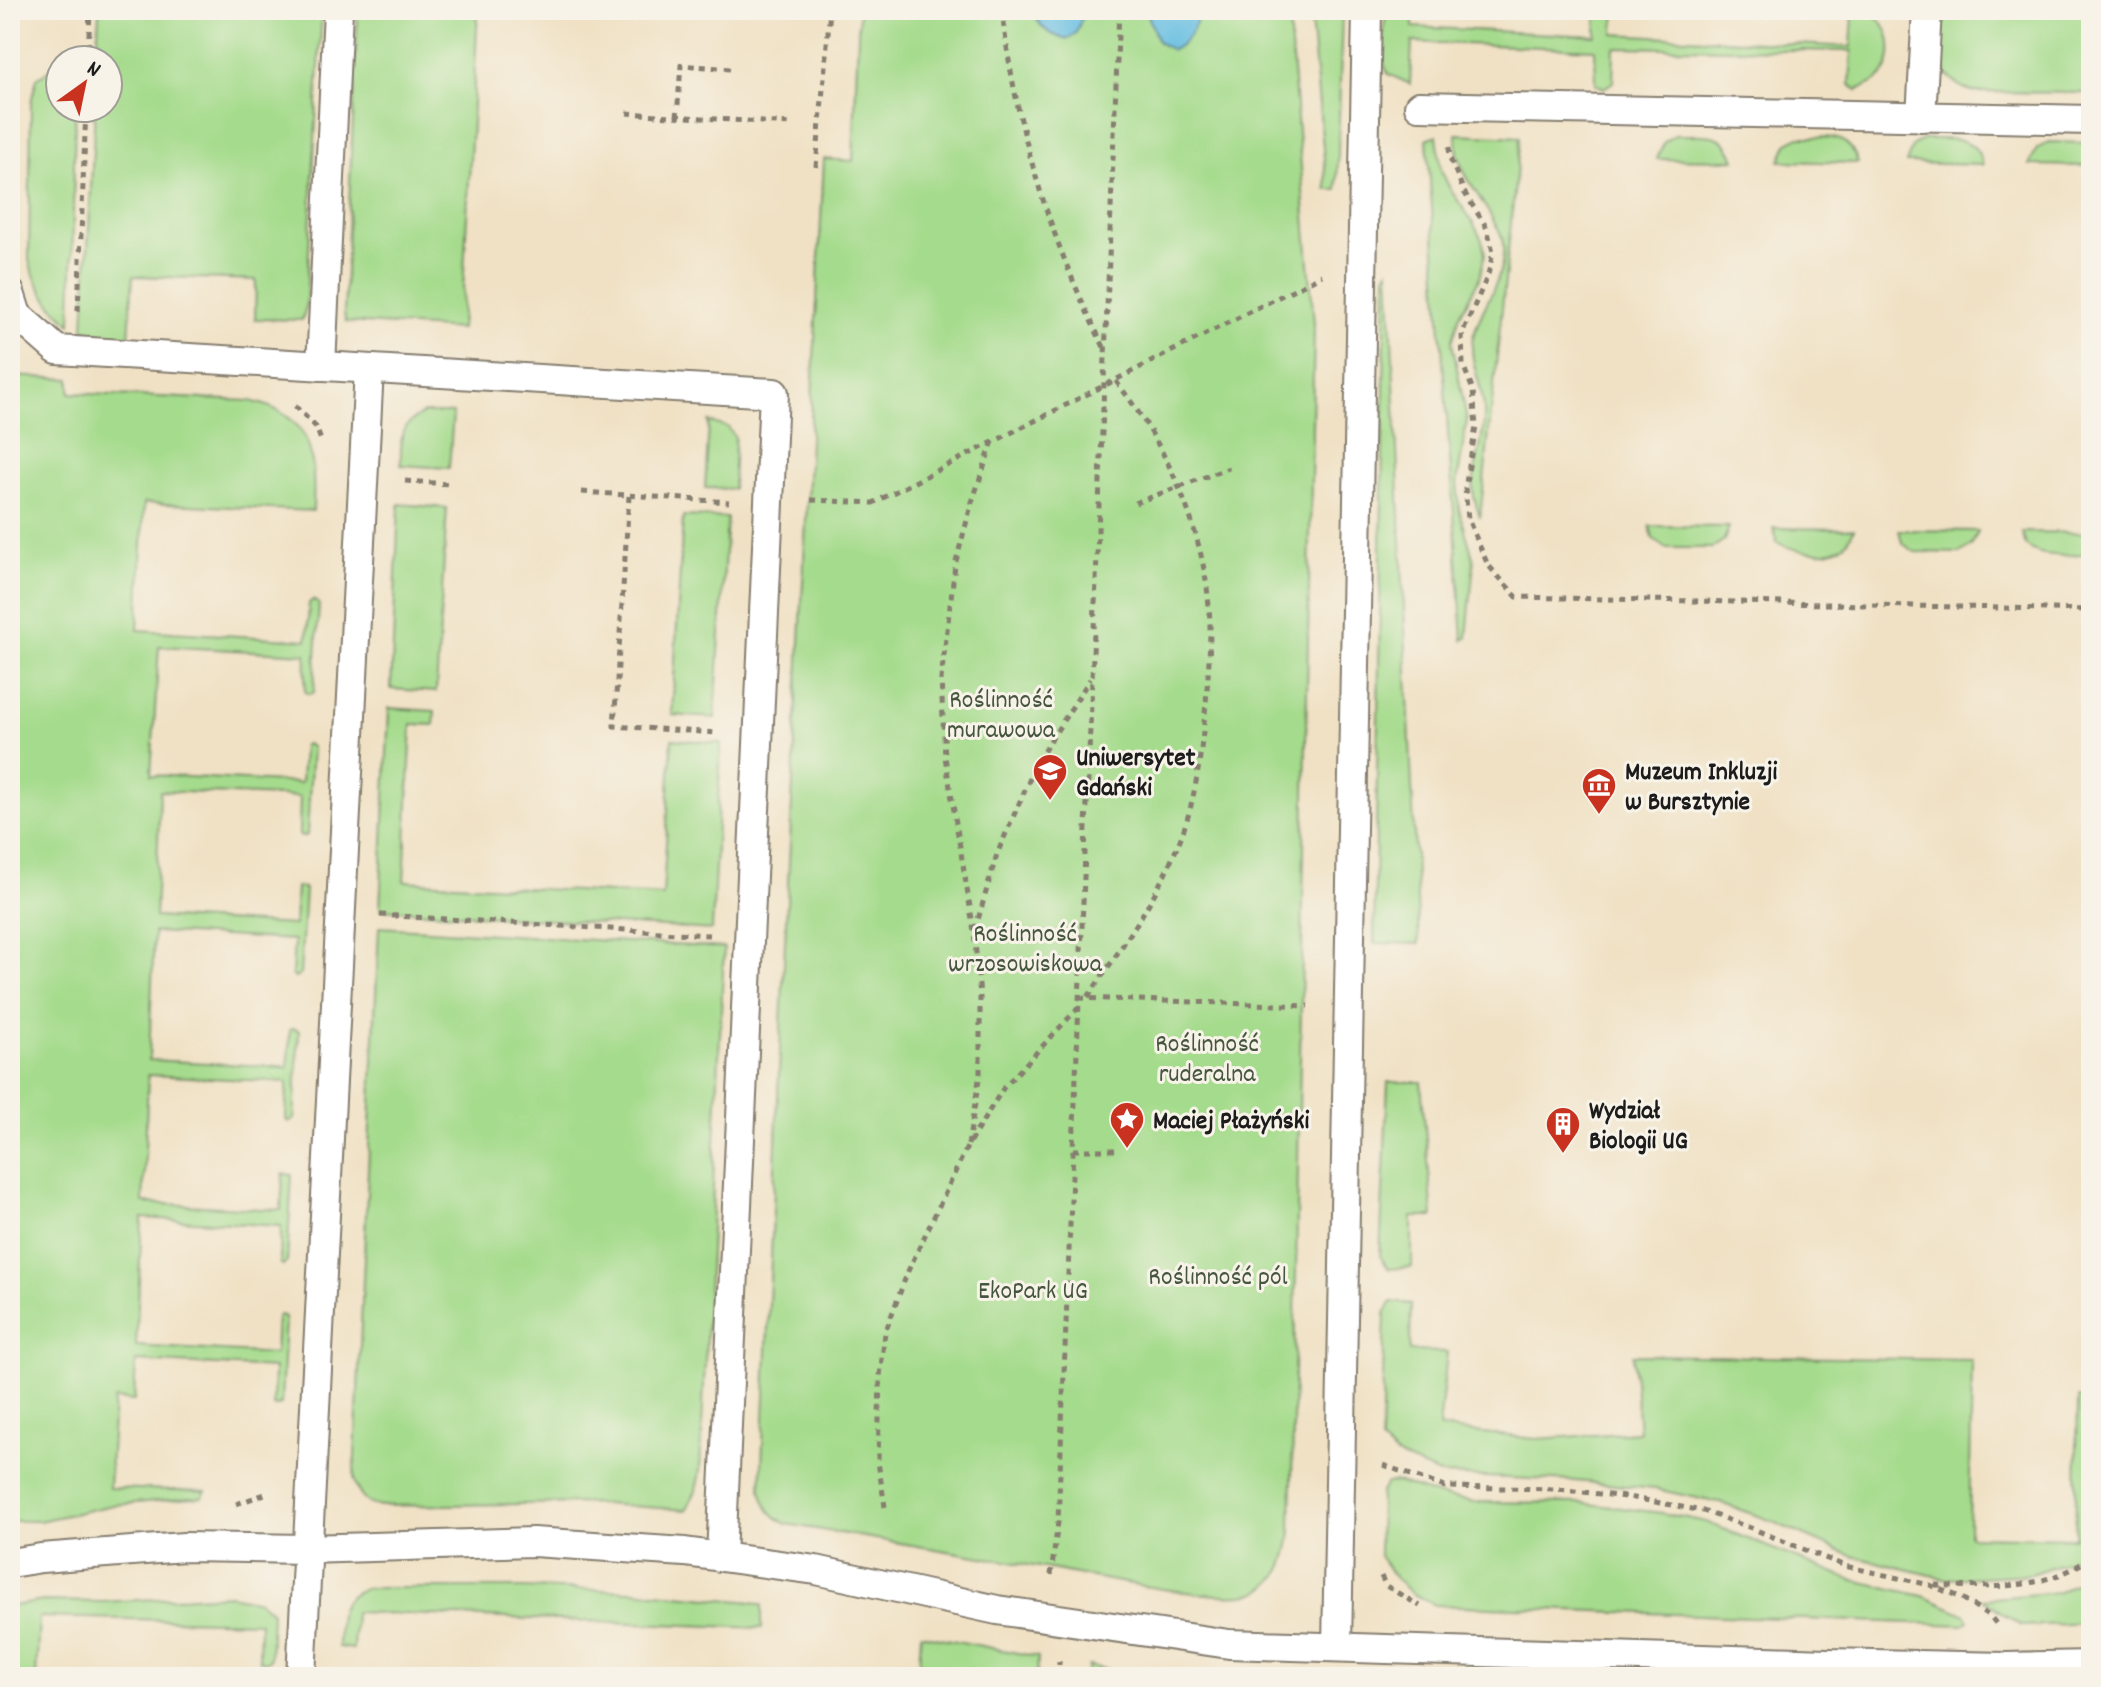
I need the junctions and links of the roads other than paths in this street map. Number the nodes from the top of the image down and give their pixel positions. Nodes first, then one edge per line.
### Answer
1 (338, 10) edge
2 (1367, 10) edge
3 (1927, 10) edge
4 (1419, 106) dead end
5 (1921, 117) junction
6 (2091, 120) edge
7 (10, 293) edge
8 (321, 366) junction
9 (369, 369) junction
10 (307, 1549) junction
11 (721, 1557) junction
12 (10, 1563) edge
13 (1337, 1647) junction
14 (2091, 1665) edge
15 (1828, 1670) edge
16 (301, 1677) edge

1 - 8 lane
2 - 13 lane
3 - 5 lane
4 - 5 lane
5 - 6 lane
7 - 8 lane
8 - 9 lane
9 - 10 lane
9 - 11 lane
10 - 11 lane
10 - 12 lane
10 - 16 lane
11 - 13 lane
13 - 15 lane
14 - 15 lane

